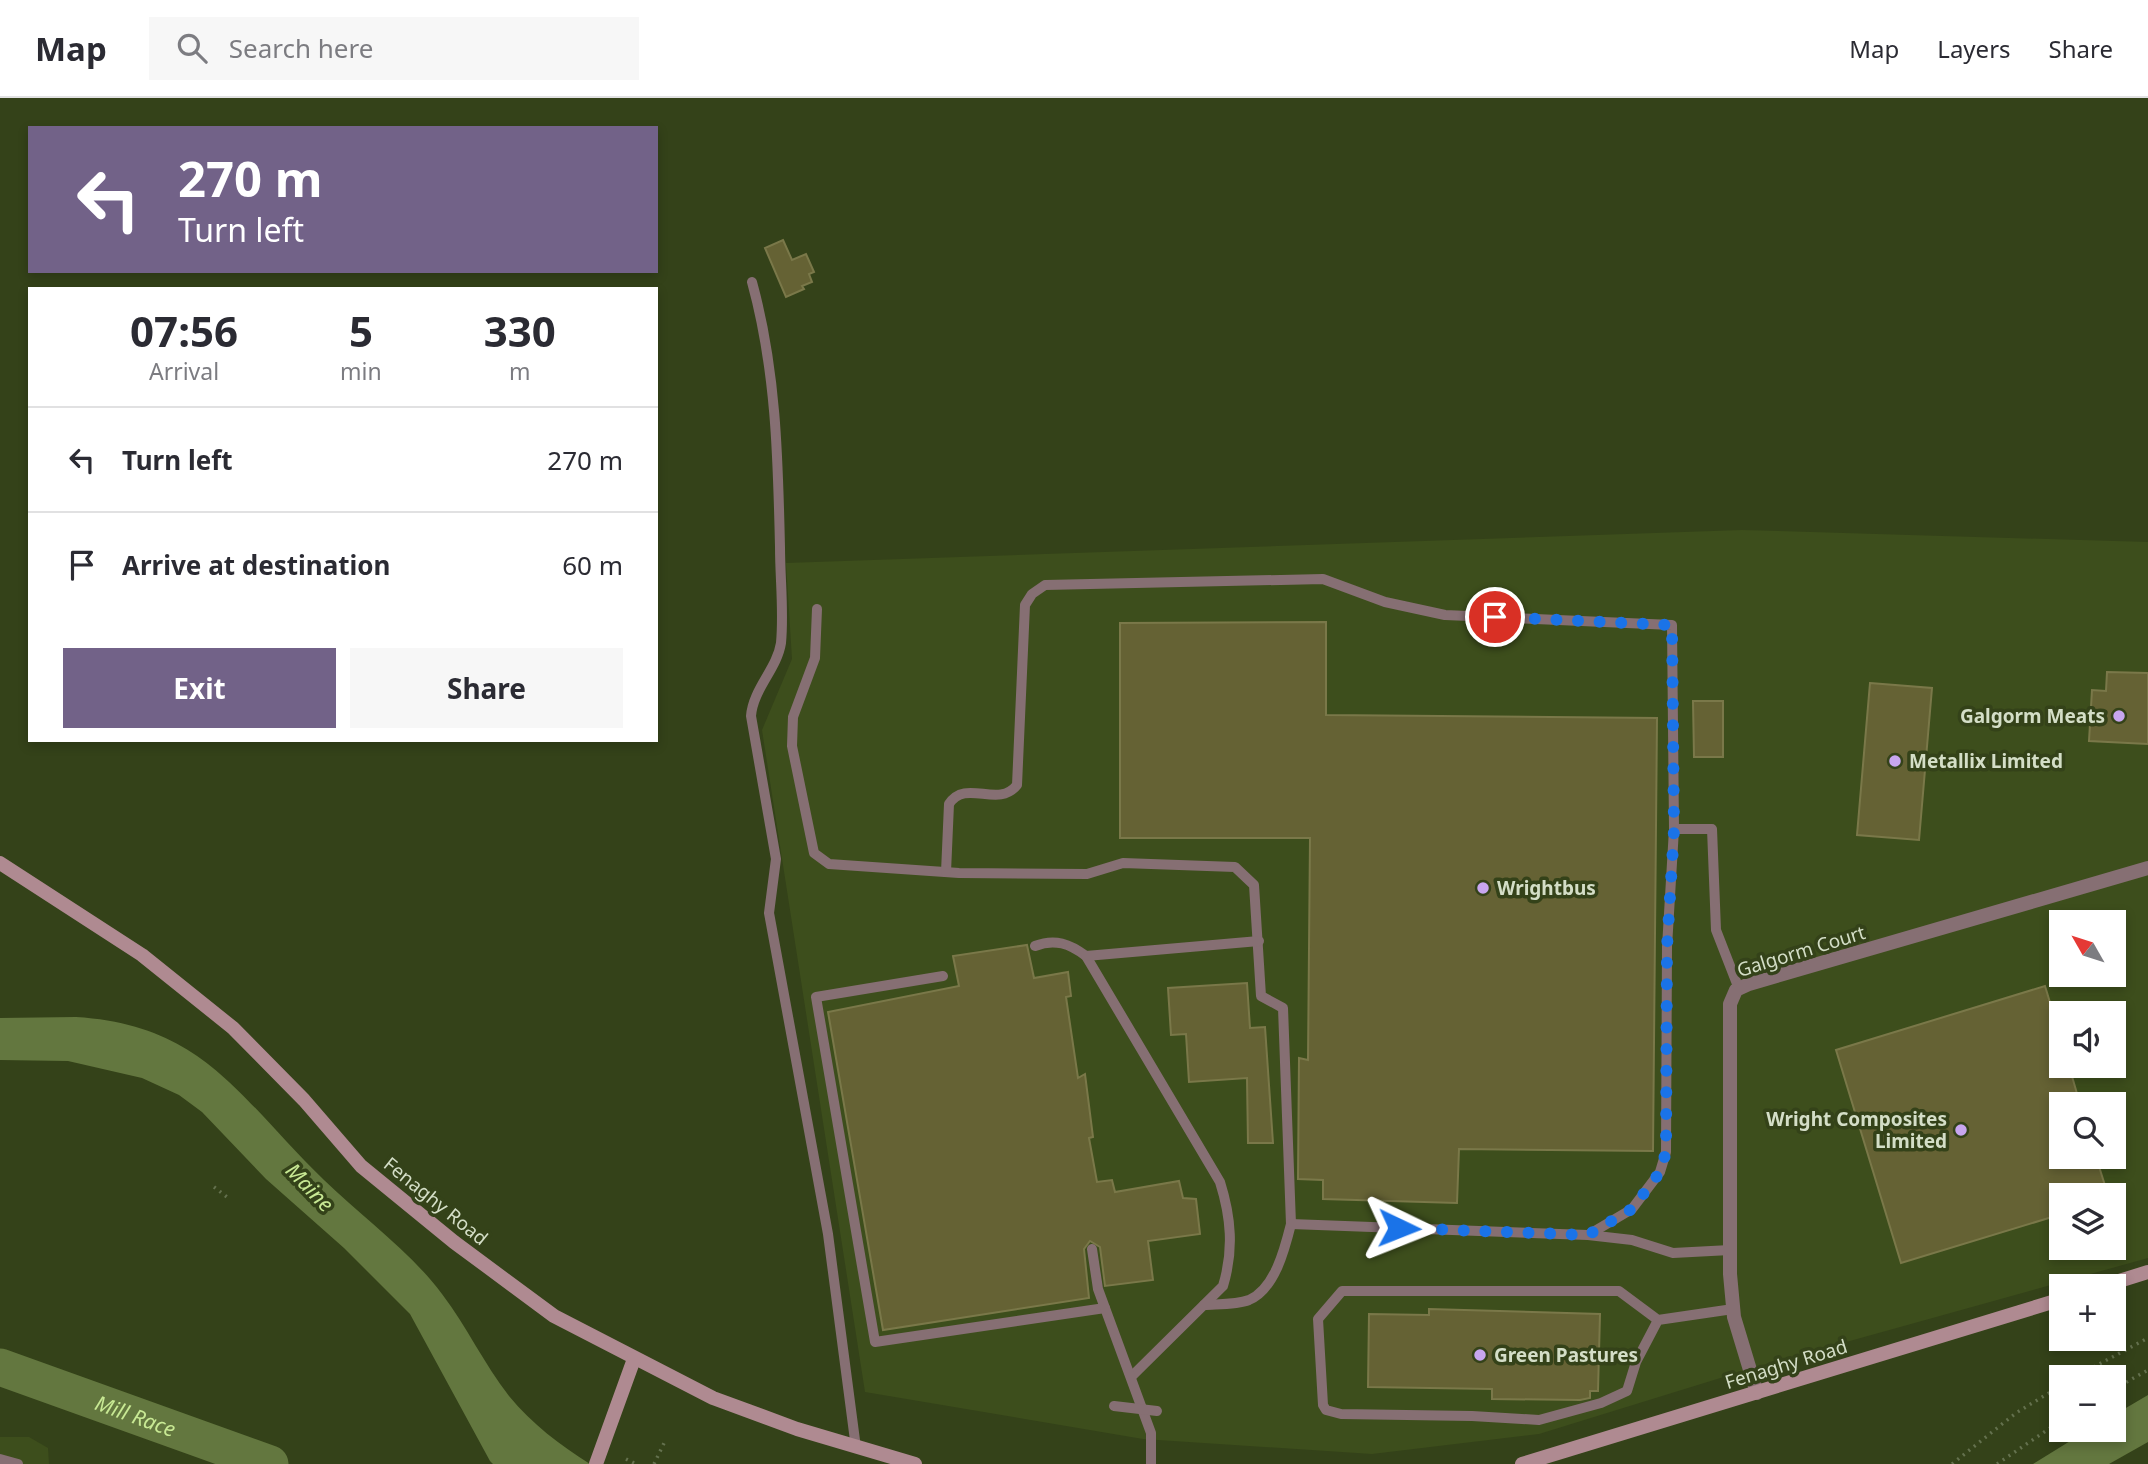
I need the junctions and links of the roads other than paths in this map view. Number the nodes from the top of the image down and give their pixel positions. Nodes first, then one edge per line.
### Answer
1 (752, 282) dead end
2 (817, 610) dead end
3 (1674, 830) junction
4 (0, 863) edge
5 (2148, 868) edge
6 (946, 872) junction
7 (1259, 941) junction
8 (1035, 946) dead end
9 (1086, 956) junction
10 (943, 976) dead end
11 (1739, 989) junction
12 (1291, 1224) junction
13 (1588, 1235) junction
14 (1092, 1249) dead end
15 (1730, 1250) junction
16 (2148, 1272) edge
17 (2126, 1279) edge
18 (2049, 1303) edge
19 (1204, 1305) junction
20 (1105, 1308) junction
21 (1733, 1309) junction
22 (1658, 1320) junction
23 (634, 1359) junction
24 (1132, 1376) junction
25 (1757, 1393) junction
26 (1114, 1406) dead end
27 (1143, 1408) junction
28 (1157, 1411) dead end
29 (856, 1448) junction
30 (0, 1458) edge
31 (18, 1464) edge
32 (596, 1464) edge
33 (915, 1464) edge
34 (1151, 1464) edge
35 (1522, 1464) edge

1 - 29 lane
2 - 6 lane
3 - 6 lane
3 - 11 lane
3 - 13 lane
4 - 23 street, Fenaghy Road
5 - 11 street, Galgorm Court
6 - 7 lane
7 - 9 lane
7 - 12 lane
8 - 9 lane
9 - 19 lane
10 - 20 lane
11 - 15 street, Galgorm Court
12 - 13 lane
12 - 19 lane
13 - 15 lane
14 - 20 lane
15 - 21 street, Galgorm Court
16 - 17 street
18 - 25 street, Fenaghy Road
19 - 24 lane
20 - 24 lane
21 - 22 lane
21 - 25 street, Galgorm Court
22 - 22 lane
23 - 29 street, Fenaghy Road
23 - 32 street
24 - 27 lane
25 - 35 street, Fenaghy Road
26 - 27 lane
27 - 28 lane
27 - 34 lane
29 - 33 street, Fenaghy Road
30 - 31 lane

